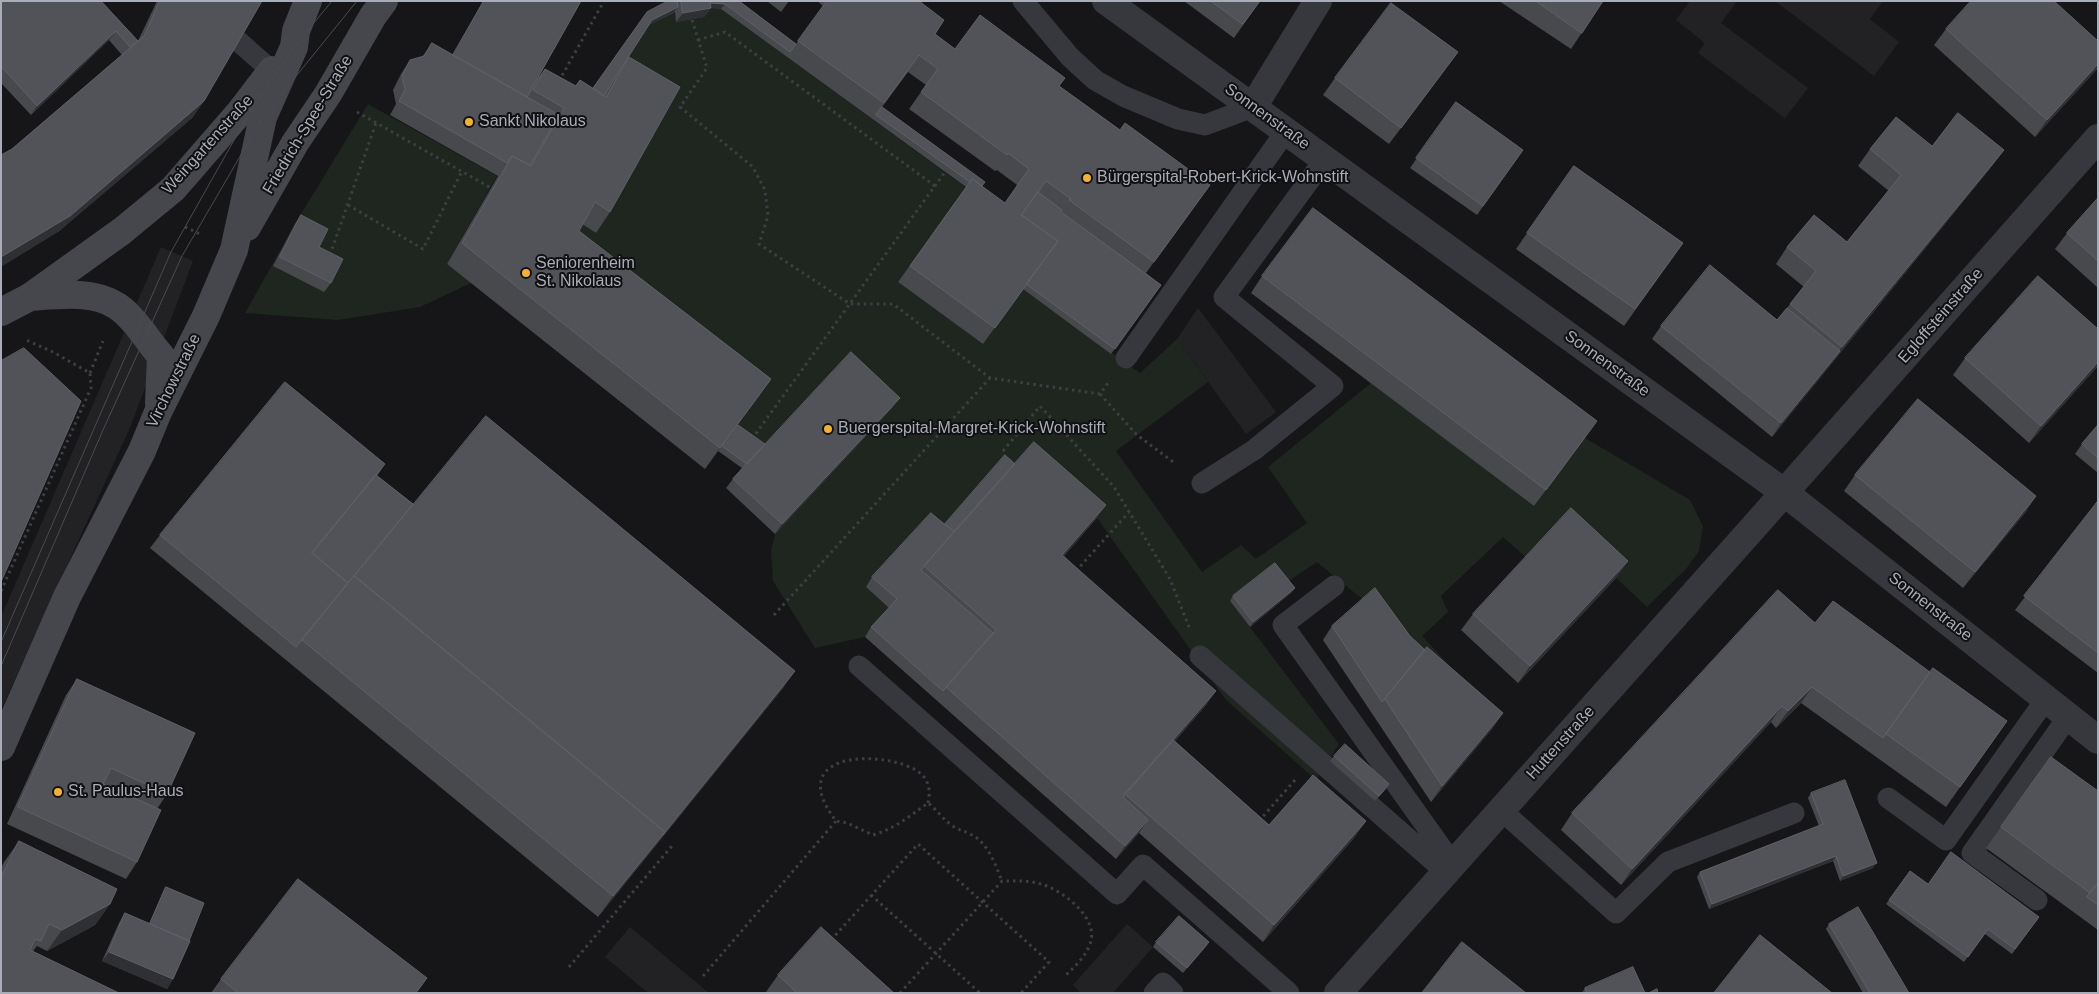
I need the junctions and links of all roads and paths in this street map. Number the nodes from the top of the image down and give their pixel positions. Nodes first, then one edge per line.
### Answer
1 (308, 1) edge
2 (384, 1) edge
3 (604, 1) edge
4 (1023, 1) edge
5 (1106, 1) edge
6 (1318, 1) edge
7 (692, 20) edge
8 (296, 31) junction
9 (237, 40) edge
10 (698, 40) junction
11 (272, 72) junction
12 (556, 86) edge
13 (328, 94) junction
14 (1253, 107) junction
15 (376, 124) junction
16 (1286, 131) junction
17 (2098, 138) edge
18 (1325, 159) junction
19 (462, 171) junction
20 (945, 172) edge
21 (935, 186) junction
22 (491, 188) edge
23 (348, 204) junction
24 (178, 231) dead end
25 (234, 250) junction
26 (326, 263) edge
27 (30, 297) junction
28 (850, 304) junction
29 (1, 312) edge
30 (18, 337) dead end
31 (1126, 358) joint
32 (990, 378) junction
33 (1100, 394) junction
34 (158, 412) junction
35 (750, 441) edge
36 (1003, 450) dead end
37 (1202, 484) joint
38 (1784, 493) junction
39 (1129, 512) junction
40 (1074, 574) edge
41 (1334, 586) dead end
42 (1, 591) edge
43 (774, 615) dead end
44 (1200, 656) joint
45 (859, 666) dead end
46 (2046, 699) junction
47 (2068, 716) junction
48 (2098, 740) edge
49 (1, 747) edge
50 (1315, 757) junction
51 (1888, 798) dead end
52 (928, 803) junction
53 (1501, 810) junction
54 (1794, 813) dead end
55 (836, 822) junction
56 (1254, 826) edge
57 (672, 846) edge
58 (1450, 868) junction
59 (1002, 881) junction
60 (872, 895) junction
61 (2036, 900) dead end
62 (982, 902) junction
63 (829, 942) edge
64 (936, 953) junction
65 (569, 967) dead end
66 (703, 976) dead end
67 (1064, 977) dead end
68 (900, 993) edge
69 (980, 993) edge
70 (1021, 993) edge
71 (1154, 993) edge
72 (1173, 993) edge
73 (1288, 993) edge
74 (1338, 993) edge

1 - 8 street, Virchowstraße
2 - 13 street, Friedrich-Spee-Straße
3 - 12 path
4 - 14 lane
5 - 14 street, Sonnenstraße
6 - 14 street
7 - 10 path
8 - 11 street, Weingartenstraße
8 - 25 street, Virchowstraße
9 - 11 lane
10 - 21 path
10 - 28 path
11 - 27 street, Weingartenstraße
13 - 15 path
13 - 25 street, Friedrich-Spee-Straße
14 - 16 street, Sonnenstraße
15 - 19 path
15 - 23 path
16 - 18 street, Sonnenstraße
16 - 31 lane
17 - 38 street, Egloffsteinstraße
18 - 37 lane
18 - 38 street, Sonnenstraße
19 - 22 path
19 - 23 path
20 - 21 path
21 - 28 path
23 - 26 path
24 - 25 path
25 - 34 street, Virchowstraße
27 - 29 street, Weingartenstraße
27 - 34 street, Weingartenstraße
28 - 32 path
28 - 35 path
30 - 42 path
31 - 33 path
32 - 33 path
32 - 43 path
33 - 37 path
34 - 49 street, Virchowstraße
36 - 39 path
38 - 46 street, Sonnenstraße
38 - 53 street, Huttenstraße
39 - 40 path
39 - 44 path
41 - 58 lane
44 - 50 lane
45 - 73 lane
46 - 47 street, Sonnenstraße
46 - 51 lane
47 - 48 street, Sonnenstraße
47 - 61 lane
50 - 56 path
50 - 58 lane
52 - 55 path
52 - 55 path
52 - 59 path
53 - 54 lane
53 - 58 street, Huttenstraße
55 - 66 path
57 - 65 path
58 - 74 street, Huttenstraße
59 - 62 path
59 - 67 path
60 - 62 path
60 - 63 path
60 - 64 path
62 - 64 path
62 - 70 path
64 - 68 path
64 - 69 path
71 - 72 lane

